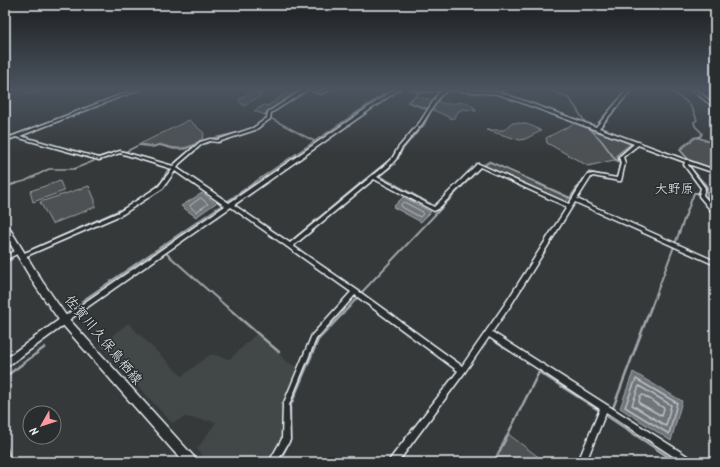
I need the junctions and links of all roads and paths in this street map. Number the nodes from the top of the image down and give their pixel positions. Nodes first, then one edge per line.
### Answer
1 (82, 111) edge
2 (272, 111) edge
3 (366, 111) edge
4 (429, 111) edge
5 (551, 111) edge
6 (611, 111) edge
7 (596, 128) junction
8 (17, 136) junction
9 (5, 140) edge
10 (638, 143) junction
11 (687, 161) junction
12 (174, 168) junction
13 (715, 172) edge
14 (373, 177) junction
15 (574, 200) junction
16 (230, 206) junction
17 (570, 207) junction
18 (715, 212) edge
19 (5, 228) edge
20 (290, 246) junction
21 (21, 254) junction
22 (5, 258) edge
23 (715, 263) edge
24 (356, 292) junction
25 (64, 320) junction
26 (488, 333) junction
27 (5, 364) edge
28 (463, 370) junction
29 (603, 412) junction
30 (191, 462) edge
31 (273, 462) edge
32 (393, 462) edge
33 (582, 462) edge
34 (689, 462) edge

1 - 8 street
2 - 12 street
3 - 16 street
4 - 14 street
5 - 7 street
6 - 7 street
7 - 10 street
8 - 9 street
8 - 12 street
10 - 11 street
10 - 15 street
11 - 13 street
11 - 18 street
12 - 16 street
12 - 21 street
14 - 17 street
14 - 20 street
15 - 17 street
15 - 23 street
16 - 20 street
16 - 25 street
17 - 26 street
19 - 21 main road, 佐賀川久保鳥栖線
20 - 24 street
21 - 22 street
21 - 25 main road, 佐賀川久保鳥栖線
24 - 28 street
24 - 31 street
25 - 27 street
25 - 30 main road, 佐賀川久保鳥栖線
26 - 28 street
26 - 29 street
28 - 32 street
29 - 33 street
29 - 34 street

